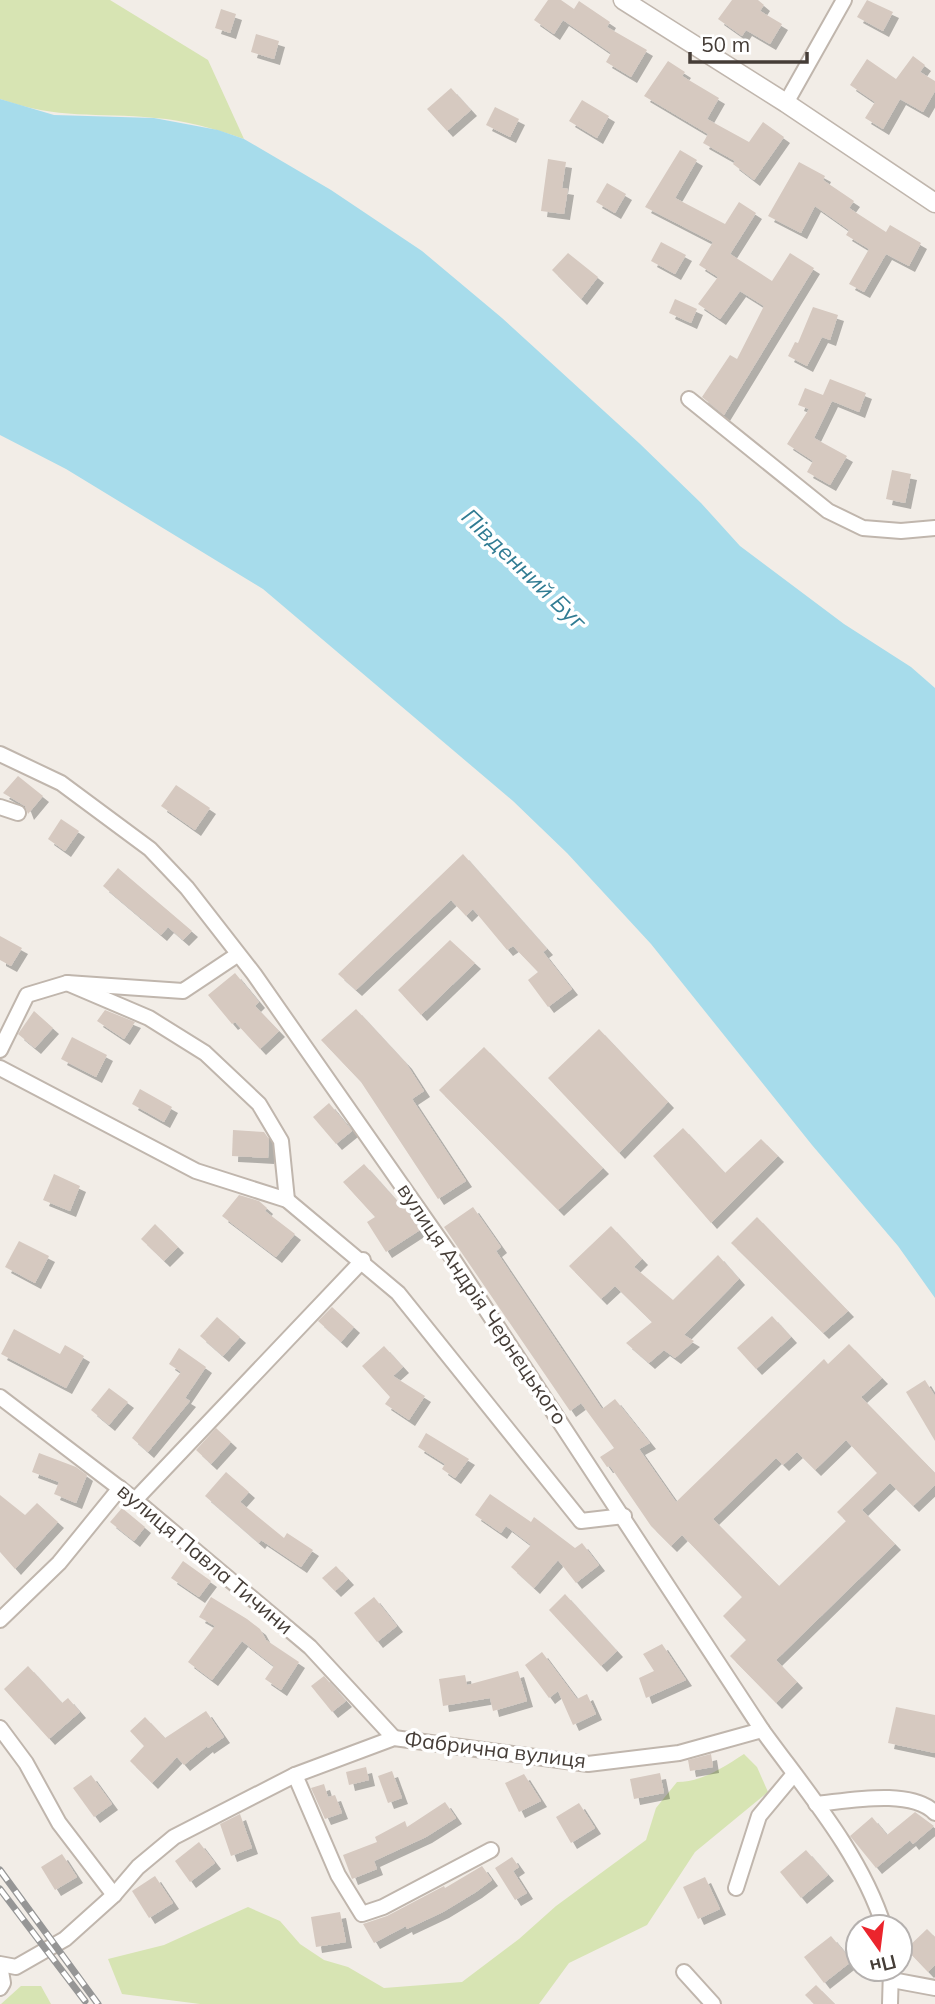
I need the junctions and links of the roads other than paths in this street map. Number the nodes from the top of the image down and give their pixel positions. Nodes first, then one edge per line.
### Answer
1 (623, 0) edge
2 (844, 0) edge
3 (786, 103) junction
4 (935, 203) edge
5 (689, 399) dead end
6 (935, 528) edge
7 (0, 754) edge
8 (0, 807) edge
9 (18, 813) dead end
10 (237, 956) junction
11 (68, 983) junction
12 (0, 1050) edge
13 (0, 1068) edge
14 (287, 1200) junction
15 (363, 1260) junction
16 (0, 1397) edge
17 (120, 1488) junction
18 (135, 1500) junction
19 (624, 1516) junction
20 (0, 1620) edge
21 (0, 1728) edge
22 (762, 1730) junction
23 (394, 1738) junction
24 (794, 1774) junction
25 (295, 1775) junction
26 (816, 1804) junction
27 (935, 1813) edge
28 (491, 1850) dead end
29 (736, 1888) dead end
30 (114, 1895) junction
31 (878, 1913) edge
32 (0, 1965) edge
33 (684, 1972) dead end
34 (914, 1982) edge
35 (891, 1983) edge
36 (0, 1988) edge
37 (935, 1988) edge
38 (713, 2004) edge
39 (890, 2004) edge

1 - 3 street
2 - 3 street
3 - 4 street
5 - 6 street
7 - 10 street, вулиця Андрія Чернецького
8 - 9 street
10 - 11 street
10 - 19 street, вулиця Андрія Чернецького
11 - 12 street
11 - 14 street
13 - 14 street
14 - 15 street
15 - 18 street
15 - 19 street
16 - 17 street, вулиця Павла Тичини
17 - 18 street, вулиця Павла Тичини
17 - 20 street
18 - 23 street, вулиця Павла Тичини
19 - 22 street, вулиця Андрія Чернецького
21 - 30 street
22 - 23 street, Фабрична вулиця
22 - 24 street, вулиця Андрія Чернецького
23 - 25 street, Фабрична вулиця
24 - 26 street, вулиця Андрія Чернецького
24 - 29 street
25 - 28 street
25 - 30 street, Фабрична вулиця
26 - 27 street
26 - 31 street, вулиця Андрія Чернецького
30 - 32 street, Фабрична вулиця
32 - 36 street
33 - 38 street
34 - 37 street
35 - 39 street

